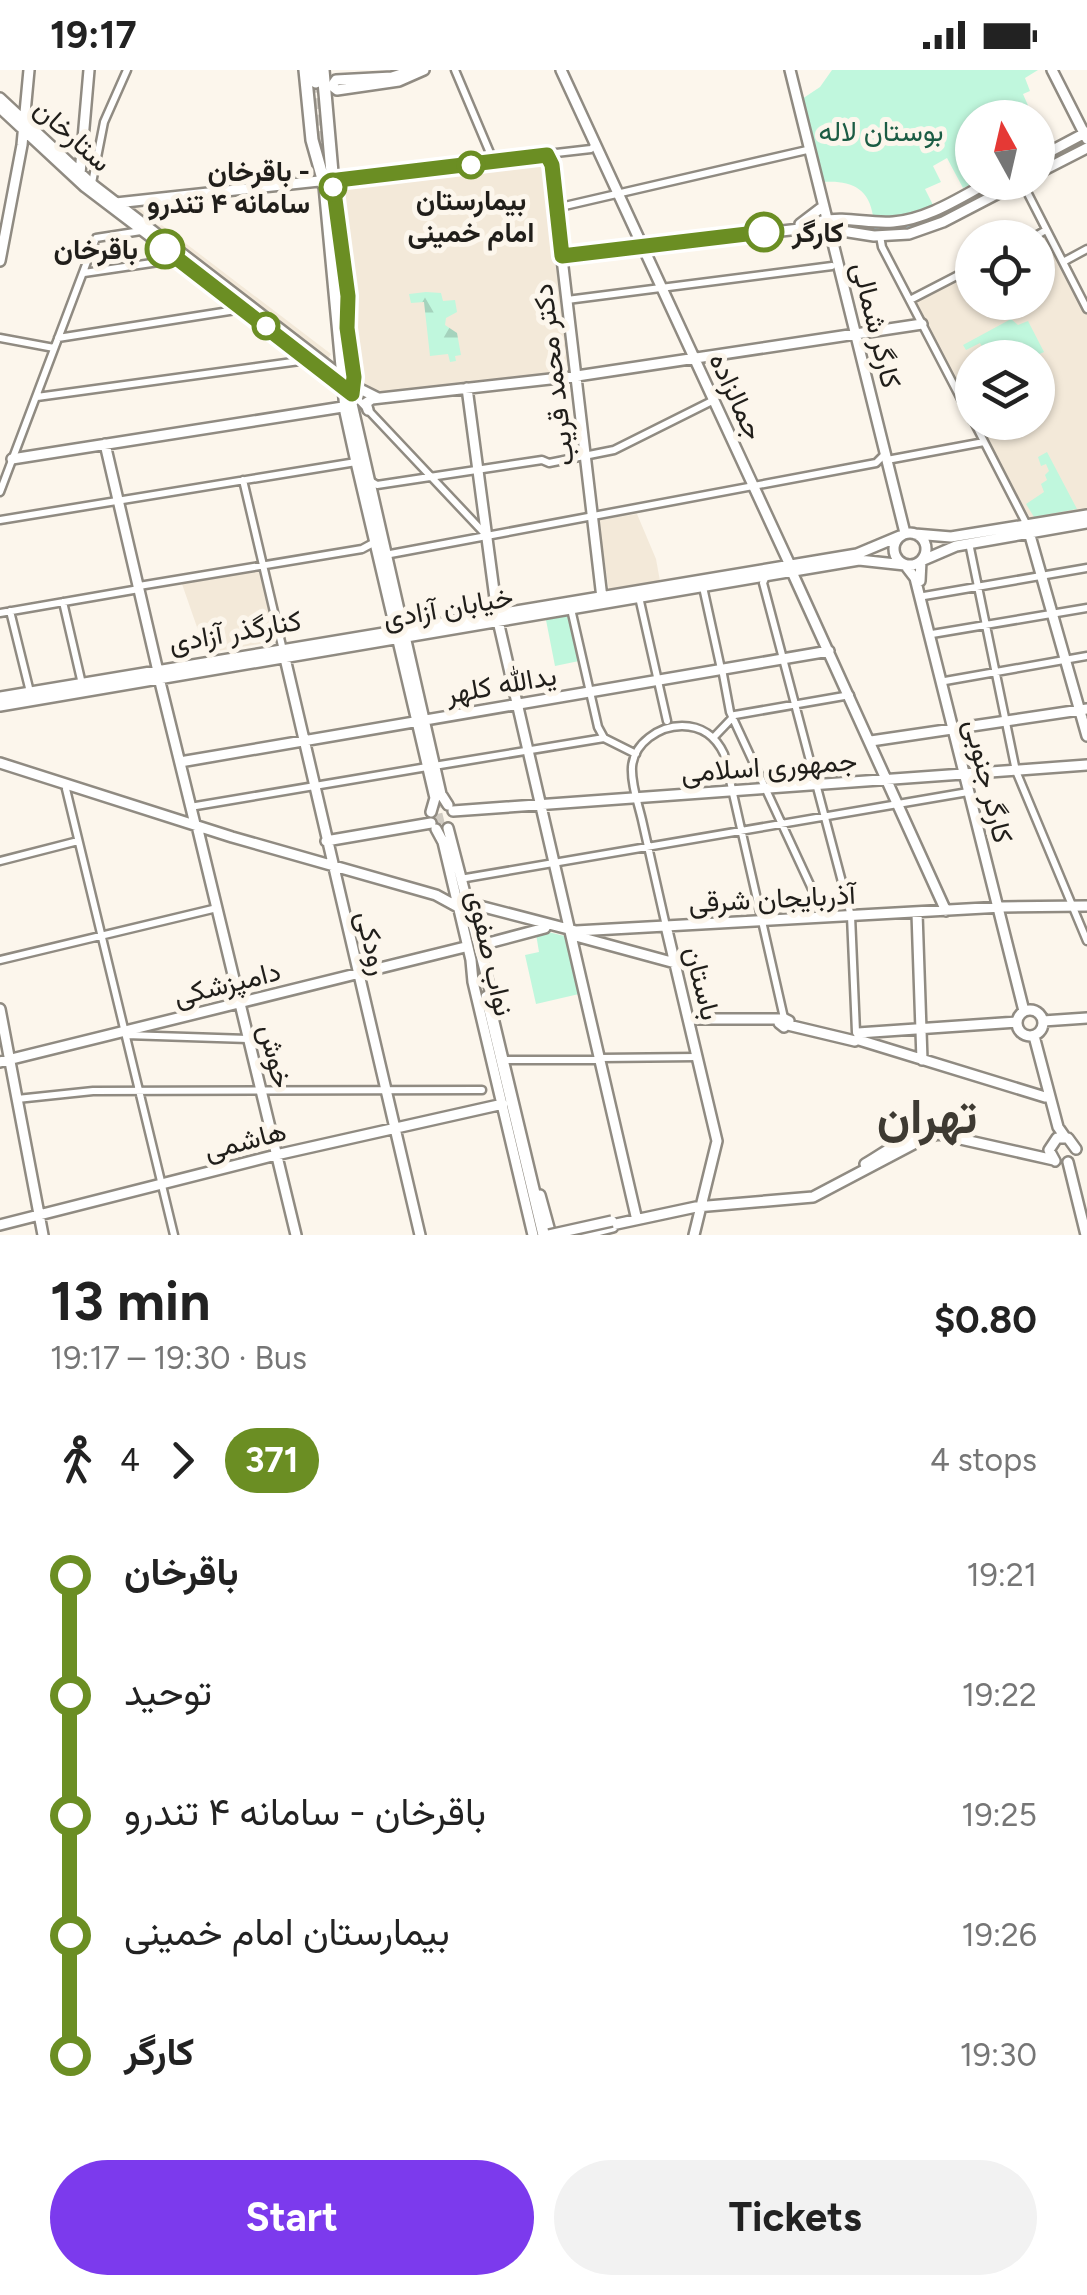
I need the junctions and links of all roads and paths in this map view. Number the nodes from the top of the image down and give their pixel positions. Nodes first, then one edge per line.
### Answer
1 (29, 70) edge
2 (89, 70) edge
3 (127, 70) edge
4 (414, 70) edge
5 (424, 70) edge
6 (455, 70) edge
7 (561, 70) edge
8 (788, 70) edge
9 (316, 73) edge
10 (1056, 73) edge
11 (356, 83) junction
12 (0, 98) edge
13 (26, 107) junction
14 (0, 108) edge
15 (13, 111) junction
16 (328, 116) junction
17 (24, 126) junction
18 (1086, 134) edge
19 (35, 141) junction
20 (22, 145) junction
21 (1087, 148) edge
22 (598, 149) junction
23 (808, 150) junction
24 (1055, 150) edge
25 (546, 156) junction
26 (493, 160) junction
27 (1055, 165) edge
28 (80, 174) junction
29 (330, 180) junction
30 (92, 184) junction
31 (619, 194) junction
32 (955, 199) edge
33 (985, 200) edge
34 (116, 203) junction
35 (556, 208) junction
36 (822, 208) junction
37 (842, 218) junction
38 (880, 222) junction
39 (827, 223) junction
40 (800, 224) junction
41 (141, 231) junction
42 (849, 232) junction
43 (880, 236) junction
44 (642, 243) junction
45 (831, 245) junction
46 (1055, 248) edge
47 (1087, 249) edge
48 (332, 251) junction
49 (561, 252) junction
50 (177, 256) junction
51 (0, 260) edge
52 (1062, 262) junction
53 (835, 265) junction
54 (344, 267) junction
55 (83, 273) junction
56 (955, 277) edge
57 (662, 287) junction
58 (567, 300) junction
59 (910, 300) junction
60 (244, 309) junction
61 (1087, 309) edge
62 (922, 324) junction
63 (854, 334) junction
64 (0, 338) edge
65 (58, 338) junction
66 (54, 348) junction
67 (304, 354) junction
68 (694, 358) junction
69 (576, 376) junction
70 (955, 387) edge
71 (467, 388) junction
72 (348, 393) junction
73 (36, 397) junction
74 (380, 398) junction
75 (714, 400) junction
76 (367, 409) junction
77 (355, 417) junction
78 (984, 442) joint
79 (105, 444) junction
80 (586, 456) junction
81 (886, 456) junction
82 (12, 459) junction
83 (0, 460) edge
84 (356, 462) junction
85 (478, 469) junction
86 (430, 476) junction
87 (368, 479) junction
88 (243, 480) junction
89 (754, 488) junction
90 (0, 492) edge
91 (119, 500) junction
92 (1087, 515) edge
93 (593, 516) junction
94 (0, 520) edge
95 (1087, 523) edge
96 (1024, 525) junction
97 (482, 526) junction
98 (907, 534) junction
99 (489, 539) junction
100 (375, 541) junction
101 (969, 543) junction
102 (874, 546) junction
103 (382, 556) junction
104 (921, 561) junction
105 (875, 562) junction
106 (263, 565) junction
107 (904, 565) junction
108 (791, 568) junction
109 (1087, 568) edge
110 (1042, 575) junction
111 (767, 576) junction
112 (703, 586) junction
113 (978, 586) junction
114 (139, 588) junction
115 (924, 596) junction
116 (63, 602) junction
117 (603, 602) junction
118 (641, 602) junction
119 (1087, 608) edge
120 (572, 609) junction
121 (10, 611) junction
122 (0, 613) edge
123 (1053, 614) junction
124 (498, 618) junction
125 (986, 625) junction
126 (932, 634) junction
127 (399, 637) junction
128 (829, 651) junction
129 (284, 654) junction
130 (1087, 656) edge
131 (782, 659) junction
132 (1066, 660) junction
133 (157, 667) junction
134 (721, 669) junction
135 (996, 672) junction
136 (658, 680) junction
137 (945, 681) junction
138 (160, 682) junction
139 (82, 684) junction
140 (100, 689) junction
141 (30, 692) junction
142 (590, 692) junction
143 (850, 696) junction
144 (0, 698) edge
145 (517, 704) junction
146 (795, 705) junction
147 (0, 706) edge
148 (1083, 709) edge
149 (732, 716) junction
150 (420, 721) junction
151 (667, 721) junction
152 (1006, 721) junction
153 (676, 727) junction
154 (955, 729) junction
155 (661, 731) junction
156 (1087, 736) edge
157 (714, 737) junction
158 (604, 738) junction
159 (303, 741) junction
160 (871, 741) junction
161 (528, 750) junction
162 (636, 754) junction
163 (180, 762) junction
164 (0, 766) edge
165 (431, 766) junction
166 (1087, 766) edge
167 (1016, 771) junction
168 (966, 774) junction
169 (889, 780) junction
170 (314, 786) junction
171 (817, 786) junction
172 (67, 787) junction
173 (766, 787) junction
174 (733, 792) junction
175 (968, 792) junction
176 (636, 796) junction
177 (900, 804) junction
178 (540, 805) junction
179 (190, 807) junction
180 (451, 808) junction
181 (825, 817) junction
182 (433, 822) junction
183 (783, 824) junction
184 (196, 827) junction
185 (448, 828) junction
186 (742, 831) junction
187 (78, 841) junction
188 (326, 842) junction
189 (648, 847) junction
190 (0, 860) edge
191 (553, 863) junction
192 (332, 865) junction
193 (455, 873) junction
194 (1072, 906) junction
195 (1087, 906) edge
196 (461, 907) junction
197 (217, 908) junction
198 (1000, 908) junction
199 (946, 911) junction
200 (915, 913) junction
201 (851, 916) junction
202 (825, 918) junction
203 (762, 921) junction
204 (471, 925) junction
205 (666, 926) junction
206 (545, 928) junction
207 (600, 930) junction
208 (569, 933) junction
209 (102, 936) junction
210 (1087, 941) edge
211 (601, 943) junction
212 (465, 948) junction
213 (0, 960) edge
214 (482, 961) junction
215 (675, 963) junction
216 (358, 974) junction
217 (472, 974) junction
218 (485, 998) tunnel mouth
219 (240, 1003) junction
220 (0, 1009) edge
221 (1027, 1010) junction
222 (1087, 1019) edge
223 (690, 1021) junction
224 (784, 1022) junction
225 (1043, 1022) junction
226 (1017, 1024) junction
227 (485, 1028) junction
228 (143, 1031) junction
229 (922, 1031) junction
230 (125, 1033) junction
231 (500, 1034) junction
232 (1032, 1036) junction
233 (858, 1037) junction
234 (248, 1038) junction
235 (599, 1058) junction
236 (698, 1058) junction
237 (920, 1059) junction
238 (507, 1060) junction
239 (5, 1061) edge
240 (482, 1090) dead end
241 (140, 1091) junction
242 (261, 1092) junction
243 (386, 1092) junction
244 (1046, 1098) junction
245 (17, 1099) junction
246 (509, 1108) junction
247 (394, 1128) junction
248 (516, 1133) junction
249 (1056, 1141) junction
250 (1081, 1148) edge
251 (276, 1156) junction
252 (884, 1157) junction
253 (1062, 1161) junction
254 (524, 1167) junction
255 (162, 1184) junction
256 (537, 1184) junction
257 (703, 1203) junction
258 (685, 1209) junction
259 (544, 1210) junction
260 (40, 1216) junction
261 (632, 1218) junction
262 (699, 1218) junction
263 (530, 1220) junction
264 (612, 1223) junction
265 (0, 1226) edge
266 (565, 1233) edge
267 (43, 1235) edge
268 (174, 1235) edge
269 (296, 1235) edge
270 (420, 1235) edge
271 (523, 1235) edge
272 (543, 1235) edge
273 (582, 1235) edge
274 (640, 1235) edge
275 (694, 1235) edge
276 (1084, 1235) edge

1 - 13 main road
2 - 28 main road
3 - 30 street
4 - 11 main road
5 - 11 main road
6 - 26 street
7 - 22 main road, جمالزاده
8 - 23 main road, کارگر شمالی
9 - 11 main road
9 - 16 highway
9 - 29 highway
10 - 18 main road
11 - 16 main road
12 - 15 main road, ستارخان
13 - 15 main road
13 - 17 main road
14 - 17 main road, ستارخان
15 - 17 main road, ستارخان
16 - 29 highway
17 - 19 main road, ستارخان
17 - 20 main road
17 - 28 main road, ستارخان
18 - 24 main road
19 - 20 main road
19 - 41 main road, ستارخان
20 - 51 main road
21 - 27 main road
22 - 25 street
22 - 31 main road, جمالزاده
23 - 31 street
23 - 36 main road, کارگر شمالی
25 - 26 street
25 - 35 main road, دکتر محمد قریب
26 - 29 street
28 - 30 main road, ستارخان
29 - 34 main road
29 - 48 highway
29 - 54 highway
30 - 34 main road, ستارخان
31 - 35 street
31 - 44 main road, جمالزاده
32 - 38 main road
33 - 43 main road
34 - 50 main road, ستارخان
35 - 49 main road, دکتر محمد قریب
36 - 37 main road
36 - 39 main road, کارگر شمالی
36 - 40 main road
37 - 38 main road
37 - 39 main road
38 - 43 main road
39 - 40 main road
39 - 42 main road
39 - 44 main road
39 - 45 main road, کارگر شمالی
40 - 44 main road
41 - 50 main road, ستارخان
41 - 55 street
42 - 43 main road
42 - 45 main road
43 - 59 street
44 - 49 main road
44 - 57 main road, جمالزاده
45 - 53 main road, کارگر شمالی
46 - 52 street
47 - 52 street
48 - 54 highway
48 - 72 highway
49 - 58 main road, دکتر محمد قریب
50 - 55 street
50 - 60 main road, ستارخان
50 - 67 main road, ستارخان
52 - 61 street
53 - 57 street
53 - 63 main road, کارگر شمالی
54 - 72 highway
55 - 65 street
56 - 59 street
57 - 58 street
57 - 68 main road, جمالزاده
58 - 69 main road, دکتر محمد قریب
59 - 62 street
60 - 65 street
60 - 67 main road, ستارخان
62 - 63 main road
62 - 70 street
63 - 68 main road
63 - 81 main road, کارگر شمالی
64 - 66 street
65 - 66 street
66 - 73 street
67 - 72 main road, ستارخان
67 - 73 street
68 - 69 main road
68 - 75 main road, جمالزاده
69 - 71 main road
69 - 80 main road, دکتر محمد قریب
71 - 74 main road
71 - 85 main road
72 - 74 main road, ستارخان
72 - 76 street
72 - 77 main road
72 - 79 main road
72 - 84 main road
73 - 82 street
74 - 76 main road
75 - 80 street
75 - 89 main road, جمالزاده
76 - 77 main road
76 - 86 street
77 - 87 main road
78 - 81 street
78 - 96 street
79 - 82 main road
79 - 91 main road
80 - 85 street
80 - 93 main road, دکتر محمد قریب
81 - 89 street
81 - 98 main road, کارگر شمالی
82 - 83 main road
82 - 90 street
84 - 88 street
84 - 100 main road
85 - 86 street
85 - 97 main road
86 - 87 street
86 - 97 street
87 - 103 main road
88 - 91 street
88 - 106 street
89 - 93 street
89 - 108 main road, جمالزاده
91 - 94 street
91 - 114 main road
92 - 96 main road
93 - 99 street
93 - 117 main road, دکتر محمد قریب
95 - 96 main road
96 - 98 main road
96 - 101 main road, خیابان آزادی
96 - 110 main road
97 - 99 main road
98 - 102 main road, خیابان آزادی
98 - 104 main road, کارگر جنوبی
98 - 107 main road, کارگر جنوبی
99 - 103 street
99 - 124 main road
100 - 103 main road
100 - 106 street
101 - 104 main road, خیابان آزادی
101 - 113 street
102 - 105 main road
102 - 108 main road, خیابان آزادی
103 - 127 main road
104 - 107 main road, خیابان آزادی
104 - 115 main road, کارگر جنوبی
105 - 107 main road, خیابان آزادی
105 - 108 main road, خیابان آزادی
106 - 114 street
106 - 129 street
107 - 154 main road, کارگر جنوبی
108 - 111 main road, خیابان آزادی
108 - 117 main road, خیابان آزادی
108 - 128 main road, جمالزاده
109 - 110 street
110 - 113 street
110 - 123 main road
111 - 112 main road, خیابان آزادی
111 - 131 street
112 - 118 main road, خیابان آزادی
112 - 134 street
113 - 115 street
113 - 125 street
114 - 116 street
114 - 133 main road
115 - 126 main road, کارگر جنوبی
116 - 121 street
116 - 139 street
117 - 118 main road, خیابان آزادی
117 - 120 main road, خیابان آزادی
117 - 124 main road, خیابان آزادی
118 - 136 street
119 - 123 street
120 - 124 main road, خیابان آزادی
120 - 142 street
121 - 122 street
121 - 141 street
123 - 125 street
123 - 132 main road
124 - 127 main road, خیابان آزادی
124 - 145 main road
125 - 126 street
125 - 135 street
126 - 137 main road, کارگر جنوبی
127 - 129 main road, کنارگذر آزادی
127 - 129 main road, کنارگذر آزادی
127 - 150 main road
128 - 131 main road, یدالله کلهر
128 - 143 main road
129 - 133 main road, کنارگذر آزادی
129 - 138 main road, کنارگذر آزادی
129 - 139 main road
129 - 140 main road
129 - 159 main road, رودکی
130 - 132 street
131 - 134 main road, یدالله کلهر
131 - 146 street
132 - 135 street
132 - 148 main road
133 - 139 main road, کنارگذر آزادی
134 - 136 main road, یدالله کلهر
134 - 149 street
135 - 137 street
135 - 152 street
136 - 142 main road, یدالله کلهر
136 - 151 street
137 - 154 main road, کارگر جنوبی
138 - 140 main road, کنارگذر آزادی
138 - 163 main road, خوش
139 - 141 main road
140 - 147 main road
141 - 144 main road
142 - 145 main road, یدالله کلهر
142 - 158 street
143 - 146 street
143 - 160 main road
145 - 150 main road, یدالله کلهر
145 - 161 main road
146 - 149 street
146 - 171 street
148 - 152 main road
148 - 156 main road
149 - 157 street
149 - 173 street
150 - 159 main road, یدالله کلهر
150 - 165 main road
151 - 153 street
151 - 155 street
152 - 154 main road
152 - 167 street
153 - 155 street
153 - 157 street
154 - 160 main road
154 - 168 main road, کارگر جنوبی
155 - 162 street
157 - 174 street
158 - 161 street
158 - 162 street
159 - 163 main road, یدالله کلهر
159 - 170 main road, رودکی
160 - 169 main road
161 - 165 street
161 - 178 main road
162 - 176 street, باستان
163 - 179 main road, خوش
164 - 172 main road, آذربایجان شرقی
165 - 170 street
165 - 180 main road
165 - 182 main road, نواب صفوی
166 - 167 main road, جمهوری اسلامی
167 - 168 main road, جمهوری اسلامی
167 - 194 street
168 - 169 main road, جمهوری اسلامی
168 - 175 main road, کارگر جنوبی
168 - 198 main road, کارگر جنوبی
169 - 171 main road, جمهوری اسلامی
169 - 177 main road
170 - 179 street
170 - 188 main road, رودکی
171 - 173 main road, جمهوری اسلامی
171 - 181 street
172 - 184 main road, آذربایجان شرقی
172 - 187 street
173 - 174 main road, جمهوری اسلامی
173 - 183 street
174 - 176 main road, جمهوری اسلامی
174 - 186 street
175 - 177 street
175 - 198 main road, کارگر جنوبی
176 - 178 main road, جمهوری اسلامی
176 - 189 street, باستان
177 - 181 street
177 - 199 main road
178 - 180 main road, جمهوری اسلامی
178 - 191 main road
179 - 184 main road, خوش
180 - 182 main road, جمهوری اسلامی
180 - 185 main road
181 - 183 street
181 - 201 street
182 - 185 main road
182 - 188 main road
182 - 193 main road, نواب صفوی
183 - 186 street
183 - 202 street
184 - 192 main road, آذربایجان شرقی
184 - 197 main road, خوش
185 - 193 main road, نواب صفوی
186 - 189 street
186 - 203 street
187 - 190 street
187 - 209 street
188 - 192 main road, رودکی
189 - 191 street
189 - 205 street, باستان
191 - 193 street
191 - 208 main road
192 - 196 main road, آذربایجان شرقی
192 - 216 main road, رودکی
193 - 196 main road, نواب صفوی
194 - 195 main road, آذربایجان شرقی
194 - 198 main road, آذربایجان شرقی
194 - 210 street
196 - 204 main road, نواب صفوی
196 - 208 main road, آذربایجان شرقی
196 - 212 main road
196 - 217 main road, نواب صفوی
197 - 209 street
197 - 219 main road, خوش
198 - 199 main road, آذربایجان شرقی
198 - 221 main road, کارگر جنوبی
199 - 200 main road, آذربایجان شرقی
200 - 201 main road, آذربایجان شرقی
200 - 229 main road
201 - 202 main road, آذربایجان شرقی
201 - 233 street
202 - 203 main road, آذربایجان شرقی
203 - 205 main road, آذربایجان شرقی
203 - 224 street
204 - 206 main road, آذربایجان شرقی
204 - 214 main road, نواب صفوی
205 - 207 main road, آذربایجان شرقی
205 - 215 main road, باستان
206 - 208 main road, آذربایجان شرقی
206 - 214 main road
207 - 208 main road, آذربایجان شرقی
207 - 211 main road
208 - 211 main road
208 - 235 main road
209 - 213 street
209 - 230 street
211 - 215 main road
212 - 216 main road, دامپزشکی
212 - 217 main road
214 - 231 main road, نواب صفوی
215 - 223 main road, باستان
216 - 219 main road, دامپزشکی
216 - 243 main road, رودکی
217 - 227 main road, نواب صفوی
218 - 246 highway
219 - 228 main road, دامپزشکی
219 - 234 main road, خوش
220 - 239 main road
221 - 225 main road
221 - 226 main road
222 - 225 main road
223 - 224 main road
223 - 236 main road, باستان
224 - 233 main road
225 - 232 main road
226 - 229 main road
226 - 232 main road
227 - 231 main road
227 - 246 main road, نواب صفوی
228 - 230 main road, دامپزشکی
228 - 234 street
229 - 233 main road
229 - 237 main road
230 - 239 main road, دامپزشکی
230 - 241 street
231 - 238 main road, نواب صفوی
232 - 244 main road
232 - 249 main road
233 - 237 main road
234 - 242 main road, خوش
235 - 236 street
235 - 238 street
235 - 261 main road
236 - 257 main road, باستان
237 - 244 main road
238 - 248 main road, نواب صفوی
239 - 245 main road
240 - 243 street
241 - 242 street
241 - 245 street
241 - 255 street
242 - 243 street
242 - 251 main road, خوش
243 - 247 main road, رودکی
244 - 249 main road
245 - 260 main road
246 - 247 main road, هاشمی
246 - 248 highway
246 - 254 highway
247 - 251 main road, هاشمی
247 - 270 main road, رودکی
248 - 254 highway
248 - 256 main road, نواب صفوی
249 - 250 main road
249 - 252 main road
249 - 253 main road
250 - 253 main road
251 - 255 main road, هاشمی
251 - 269 main road, خوش
252 - 253 main road
252 - 257 main road
253 - 276 main road
254 - 256 highway
254 - 263 main road
254 - 272 highway
255 - 260 main road, هاشمی
255 - 268 street
256 - 259 main road, نواب صفوی
257 - 258 main road
257 - 261 main road
257 - 262 main road, باستان
258 - 261 main road
258 - 262 main road
259 - 266 main road
259 - 272 main road, نواب صفوی
260 - 265 main road, هاشمی
260 - 267 main road
261 - 264 main road
261 - 266 main road
261 - 273 main road
261 - 274 main road
262 - 275 main road, باستان
263 - 271 main road
263 - 272 main road
264 - 266 main road, bridge
264 - 272 main road, bridge

